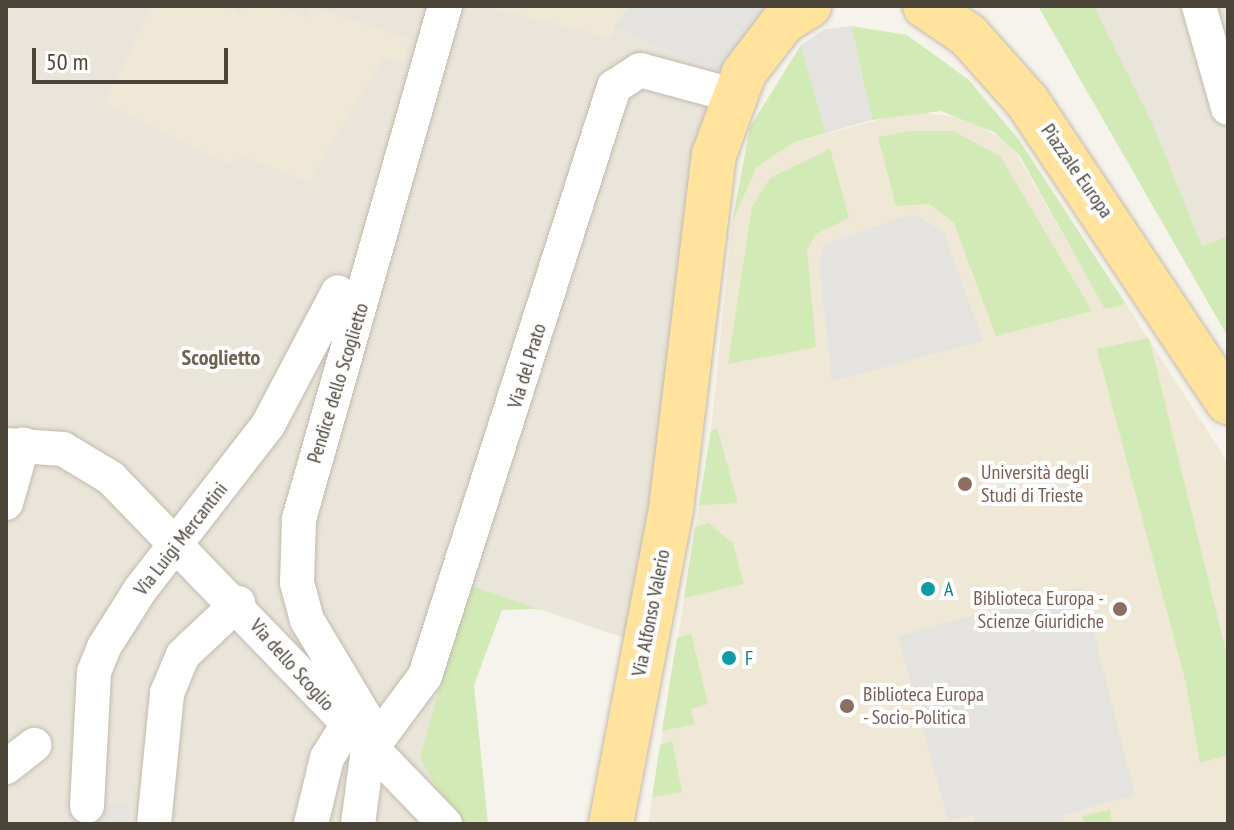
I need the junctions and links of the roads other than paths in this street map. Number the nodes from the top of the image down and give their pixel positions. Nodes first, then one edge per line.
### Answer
1 (445, 6) edge
2 (809, 6) edge
3 (925, 6) edge
4 (1199, 6) edge
5 (732, 95) junction
6 (1228, 108) edge
7 (338, 292) dead end
8 (1228, 402) edge
9 (15, 444) edge
10 (6, 503) edge
11 (176, 544) junction
12 (238, 603) junction
13 (358, 738) junction
14 (34, 745) dead end
15 (6, 767) edge
16 (87, 806) dead end
17 (154, 824) edge
18 (311, 824) edge
19 (358, 824) edge
20 (445, 824) edge
21 (611, 824) edge

1 - 13 street, Pendice dello Scoglietto
2 - 5 main road
3 - 8 main road, Piazzale Europa
4 - 6 street
5 - 13 street, Via del Prato
5 - 21 main road, Via Alfonso Valerio
7 - 11 street, Via Luigi Mercantini
9 - 10 street
9 - 11 street, Via dello Scoglio
11 - 12 street, Via dello Scoglio
11 - 16 street, Via Luigi Mercantini
12 - 13 street, Via dello Scoglio
12 - 17 street, Via dello Scoglio
13 - 18 street, Via dello Scoglio
13 - 19 street
13 - 20 street, Via dello Scoglio
14 - 15 street

